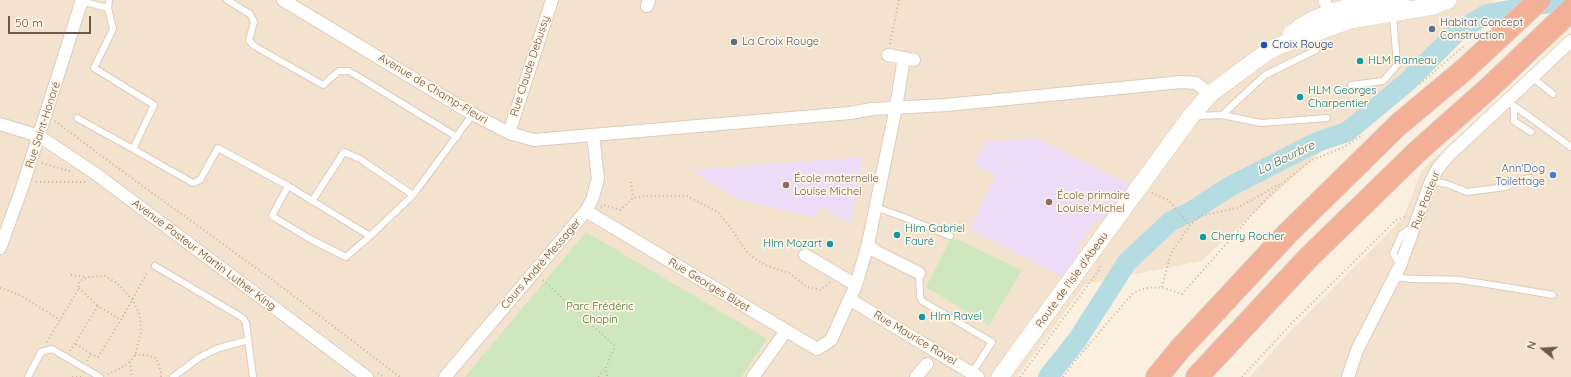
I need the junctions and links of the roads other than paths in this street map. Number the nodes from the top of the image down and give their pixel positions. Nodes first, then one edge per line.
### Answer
1 (81, 0) edge
2 (109, 0) edge
3 (227, 0) edge
4 (283, 0) edge
5 (552, 0) edge
6 (1448, 0) edge
7 (1539, 0) edge
8 (1396, 5) edge
9 (1364, 7) edge
10 (108, 8) junction
11 (1571, 10) edge
12 (1330, 12) edge
13 (1316, 26) junction
14 (1571, 41) edge
15 (888, 54) road end
16 (1532, 76) junction
17 (1351, 84) dead end
18 (1210, 94) junction
19 (1553, 94) dead end
20 (1510, 104) junction
21 (896, 107) junction
22 (474, 114) junction
23 (1222, 115) junction
24 (1191, 116) junction
25 (77, 118) dead end
26 (1327, 118) dead end
27 (0, 124) edge
28 (508, 132) junction
29 (1531, 132) dead end
30 (593, 135) junction
31 (39, 136) junction
32 (457, 137) junction
33 (1571, 147) edge
34 (133, 149) junction
35 (1530, 178) dead end
36 (1432, 181) junction
37 (288, 186) junction
38 (412, 195) junction
39 (312, 201) junction
40 (875, 207) junction
41 (586, 211) junction
42 (370, 236) junction
43 (950, 236) dead end
44 (868, 244) junction
45 (0, 248) edge
46 (805, 255) dead end
47 (155, 266) road end
48 (919, 273) joint
49 (1395, 277) junction
50 (856, 285) junction
51 (1553, 295) dead end
52 (851, 300) junction
53 (786, 331) junction
54 (248, 340) junction
55 (926, 364) dead end
56 (975, 375) edge
57 (28, 377) edge
58 (100, 377) edge
59 (173, 377) edge
60 (253, 377) edge
61 (367, 377) edge
62 (445, 377) edge
63 (753, 377) edge
64 (916, 377) edge
65 (1000, 377) edge
66 (1157, 377) edge
67 (1197, 377) edge
68 (1348, 377) edge

1 - 10 lane
1 - 31 street, Rue Saint-Honoré
2 - 10 lane
3 - 32 lane
4 - 22 street, Avenue de Champ-Fleuri
5 - 28 street, Rue Claude Debussy
6 - 8 street, Route de l'Isle d'Abeau
7 - 66 highway, bridge
8 - 9 street, Route de l'Isle d'Abeau
8 - 17 lane
9 - 12 street, Route de l'Isle d'Abeau
10 - 34 lane
11 - 67 highway, bridge
12 - 13 street, Route de l'Isle d'Abeau
13 - 18 street, Route de l'Isle d'Abeau
13 - 23 lane
14 - 16 street, Rue Pasteur
15 - 21 street
16 - 19 lane
16 - 20 street, Rue Pasteur
18 - 21 street, Avenue de Champ-Fleuri
18 - 24 street, Route de l'Isle d'Abeau
20 - 29 lane
20 - 33 lane
20 - 36 street, Rue Pasteur
21 - 30 street, Avenue de Champ-Fleuri
21 - 40 street
22 - 28 street, Avenue de Champ-Fleuri
22 - 32 lane
23 - 24 lane
23 - 26 lane
24 - 65 street, Route de l'Isle d'Abeau
25 - 34 lane
27 - 31 street, Avenue Pasteur Martin Luther King
28 - 30 street, Avenue de Champ-Fleuri
30 - 41 street, Cours André Messager
31 - 45 street, Rue Saint-Honoré
31 - 61 street, Avenue Pasteur Martin Luther King
32 - 38 lane
34 - 37 lane
35 - 36 lane
36 - 49 street, Rue Pasteur
37 - 39 lane
37 - 42 lane
38 - 39 lane
38 - 42 lane
39 - 42 lane
40 - 43 lane
40 - 44 street
41 - 53 street, Rue Georges Bizet
41 - 62 street, Cours André Messager
44 - 48 street
44 - 50 street
46 - 50 street
47 - 54 lane
48 - 56 lane
49 - 51 lane
49 - 68 street, Rue Pasteur
50 - 52 street
52 - 53 street, Rue Georges Bizet
52 - 56 street, Rue Maurice Ravel
53 - 63 street
54 - 59 lane
54 - 60 lane
55 - 64 street
57 - 58 lane

